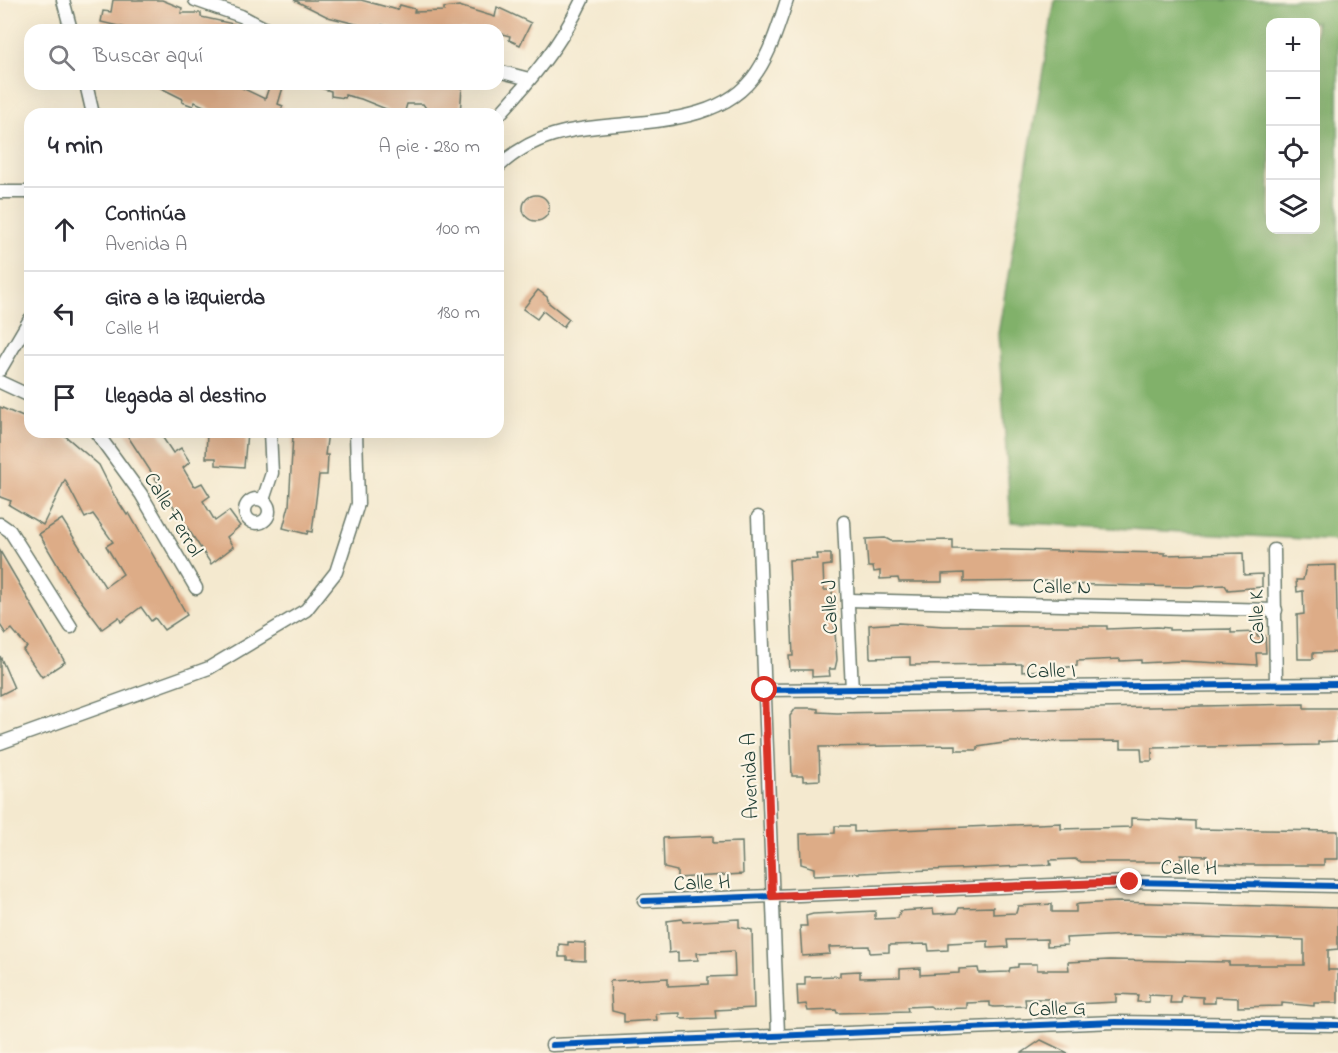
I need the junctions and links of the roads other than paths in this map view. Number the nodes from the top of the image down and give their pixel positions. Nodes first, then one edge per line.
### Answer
1 (63, 0) edge
2 (195, 0) edge
3 (582, 0) edge
4 (787, 0) edge
5 (69, 24) edge
6 (256, 24) edge
7 (504, 73) edge
8 (529, 80) junction
9 (87, 90) edge
10 (92, 108) edge
11 (504, 109) edge
12 (504, 161) edge
13 (0, 192) edge
14 (24, 192) edge
15 (24, 329) edge
16 (0, 370) edge
17 (0, 382) edge
18 (24, 393) edge
19 (100, 438) edge
20 (270, 438) edge
21 (356, 438) edge
22 (263, 500) dead end
23 (758, 517) dead end
24 (844, 522) dead end
25 (0, 524) edge
26 (1275, 550) dead end
27 (196, 588) dead end
28 (848, 600) junction
29 (1276, 610) junction
30 (71, 627) dead end
31 (1276, 684) junction
32 (1338, 684) edge
33 (765, 690) junction
34 (852, 690) junction
35 (0, 743) edge
36 (1338, 886) edge
37 (772, 896) junction
38 (644, 901) dead end
39 (1338, 1025) edge
40 (778, 1034) junction
41 (552, 1045) dead end

1 - 5 street
2 - 6 street
3 - 8 street
4 - 12 street
7 - 8 street
8 - 11 street
9 - 10 street
13 - 14 street
15 - 16 street
17 - 18 street
19 - 27 street, Calle Ferrol
20 - 22 street
21 - 35 street
23 - 33 street, Avenida A
24 - 28 street, Calle J
25 - 30 street
26 - 29 street, Calle K
28 - 29 street, Calle N
28 - 34 street, Calle J
29 - 31 street, Calle K
31 - 32 street, Calle I
31 - 34 street, Calle I
33 - 34 street, Calle I
33 - 37 street, Avenida A
36 - 37 street, Calle H
37 - 38 street, Calle H
37 - 40 street, Avenida A
39 - 40 street, Calle G
40 - 41 street, Calle G

